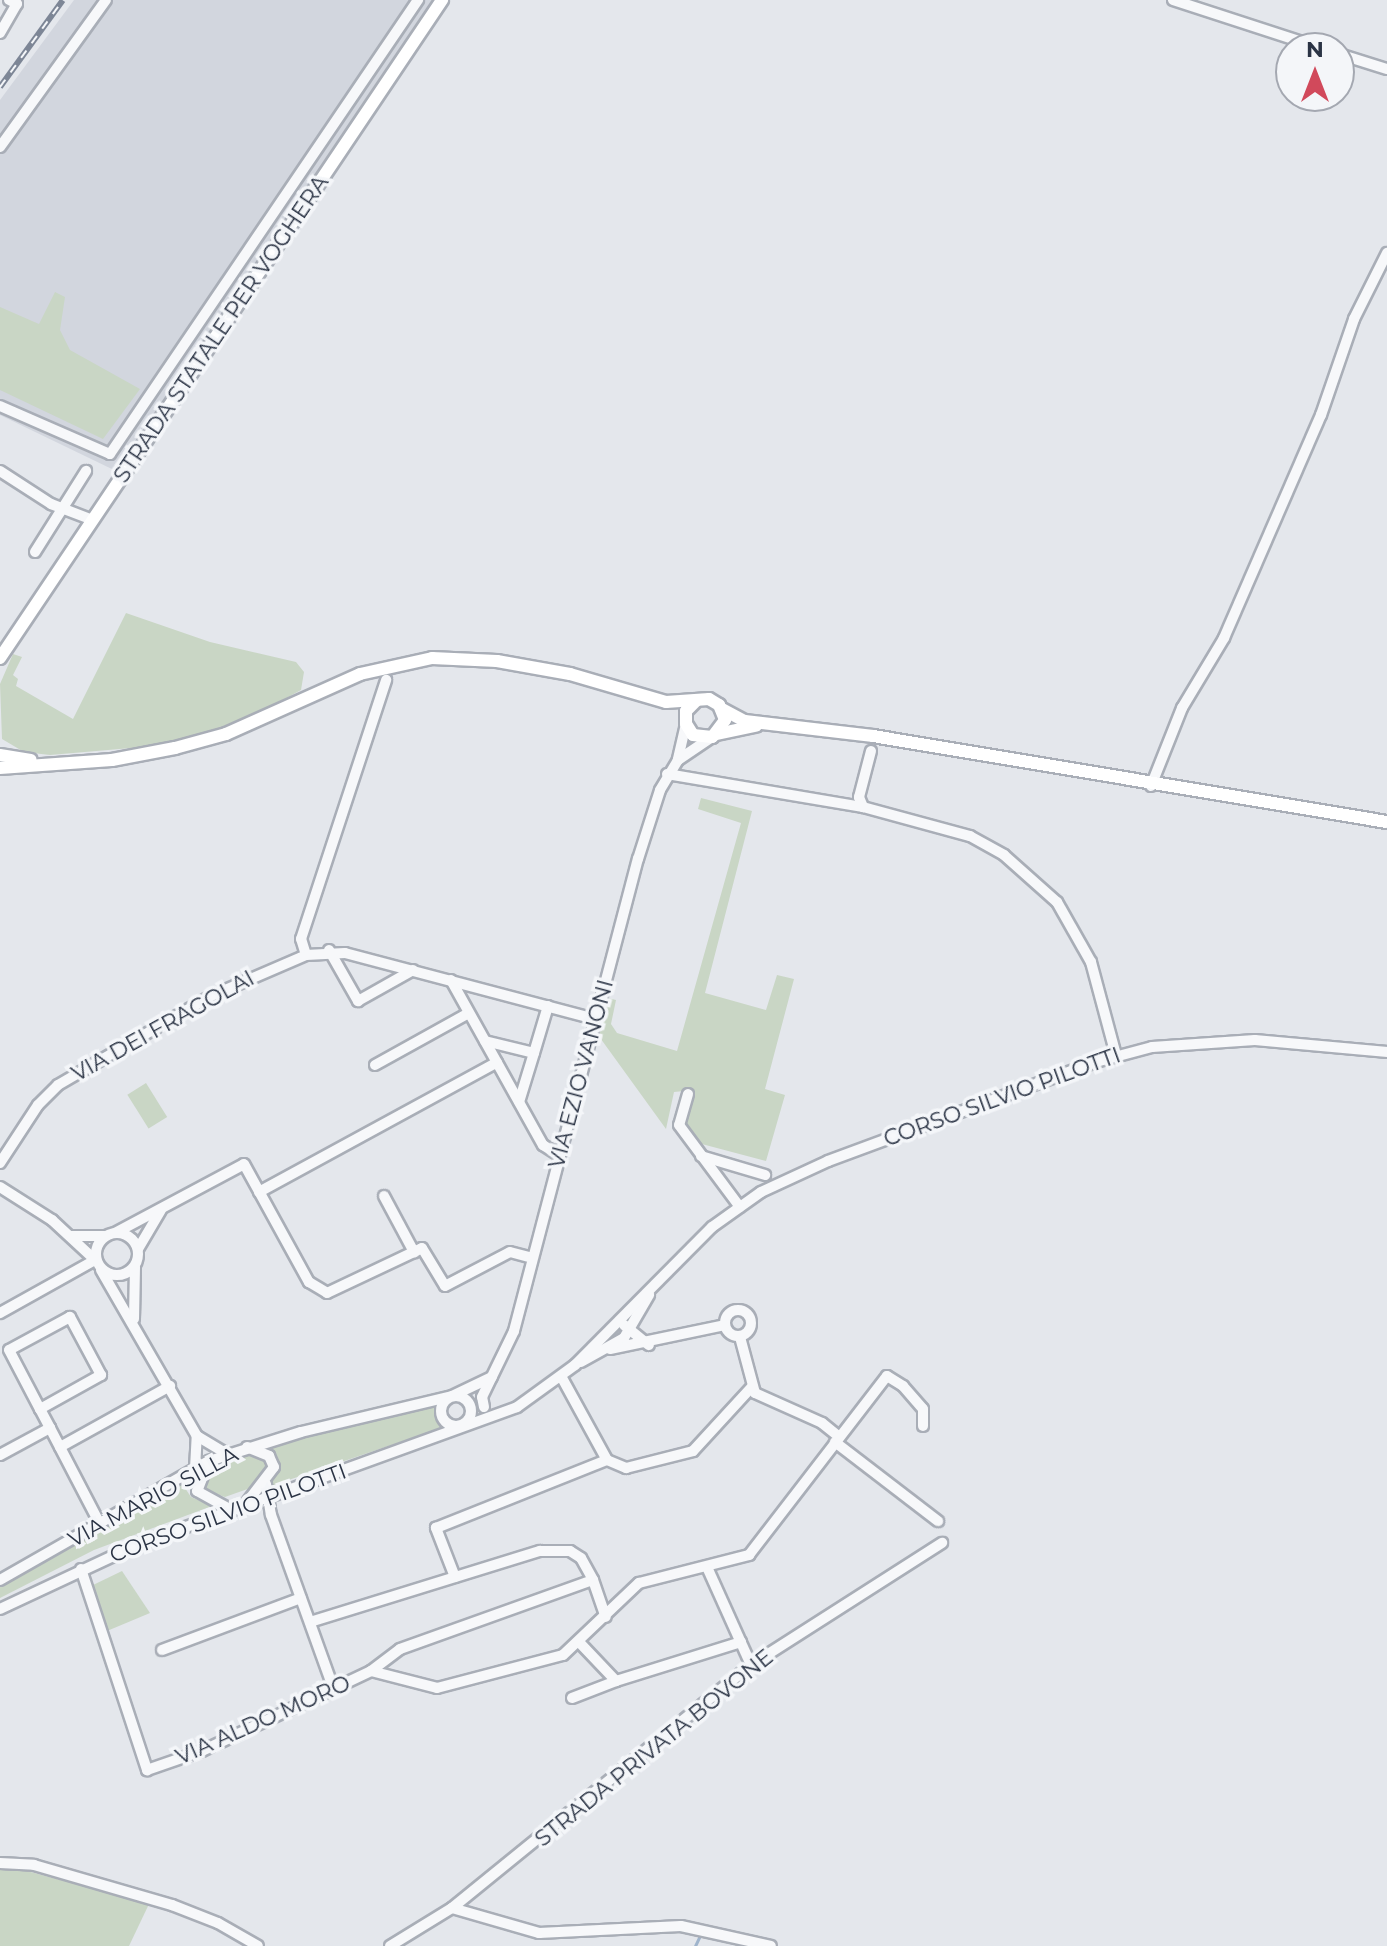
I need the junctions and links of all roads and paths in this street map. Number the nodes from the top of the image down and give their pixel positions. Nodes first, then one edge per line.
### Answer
1 (9, 0) edge
2 (106, 0) edge
3 (418, 0) edge
4 (442, 0) edge
5 (1173, 0) edge
6 (0, 33) edge
7 (1275, 33) edge
8 (1355, 59) edge
9 (1387, 69) edge
10 (0, 147) edge
11 (1387, 253) edge
12 (197, 325) junction
13 (217, 339) junction
14 (0, 406) edge
15 (0, 471) edge
16 (86, 471) dead end
17 (65, 507) junction
18 (93, 520) junction
19 (35, 552) dead end
20 (0, 658) edge
21 (386, 680) dead end
22 (653, 699) junction
23 (696, 701) junction
24 (722, 709) junction
25 (686, 724) junction
26 (771, 725) junction
27 (715, 736) junction
28 (871, 751) dead end
29 (0, 755) edge
30 (678, 760) junction
31 (42, 762) junction
32 (0, 768) edge
33 (667, 774) junction
34 (1151, 786) junction
35 (863, 807) junction
36 (1387, 822) edge
37 (329, 950) junction
38 (306, 955) junction
39 (413, 970) junction
40 (451, 980) junction
41 (548, 1006) junction
42 (469, 1013) junction
43 (595, 1019) junction
44 (485, 1041) junction
45 (1387, 1052) edge
46 (534, 1053) junction
47 (1116, 1055) junction
48 (497, 1062) junction
49 (375, 1065) dead end
50 (688, 1094) dead end
51 (519, 1102) junction
52 (699, 1155) junction
53 (560, 1156) junction
54 (0, 1163) edge
55 (765, 1175) dead end
56 (0, 1187) edge
57 (259, 1192) junction
58 (384, 1196) dead end
59 (740, 1207) junction
60 (161, 1210) junction
61 (110, 1234) junction
62 (71, 1236) junction
63 (138, 1249) junction
64 (414, 1252) junction
65 (532, 1258) junction
66 (98, 1265) junction
67 (135, 1267) junction
68 (658, 1280) junction
69 (0, 1313) edge
70 (134, 1321) junction
71 (725, 1325) junction
72 (612, 1326) junction
73 (629, 1328) junction
74 (740, 1337) junction
75 (649, 1345) junction
76 (613, 1346) junction
77 (575, 1365) junction
78 (496, 1374) junction
79 (561, 1376) junction
80 (170, 1386) junction
81 (751, 1388) junction
82 (452, 1396) junction
83 (467, 1401) junction
84 (484, 1407) junction
85 (517, 1407) junction
86 (40, 1409) junction
87 (459, 1425) junction
88 (923, 1426) dead end
89 (50, 1428) junction
90 (197, 1436) junction
91 (837, 1439) junction
92 (60, 1447) junction
93 (247, 1447) junction
94 (227, 1454) junction
95 (0, 1455) edge
96 (607, 1460) junction
97 (209, 1461) junction
98 (195, 1469) junction
99 (266, 1484) junction
100 (266, 1497) junction
101 (244, 1505) junction
102 (231, 1510) junction
103 (938, 1521) dead end
104 (99, 1522) junction
105 (942, 1543) dead end
106 (707, 1567) junction
107 (81, 1569) junction
108 (455, 1577) junction
109 (0, 1580) edge
110 (593, 1580) junction
111 (301, 1598) junction
112 (0, 1609) edge
113 (606, 1617) junction
114 (310, 1622) junction
115 (579, 1642) junction
116 (741, 1642) junction
117 (162, 1650) dead end
118 (751, 1665) junction
119 (371, 1671) junction
120 (616, 1681) junction
121 (333, 1687) junction
122 (572, 1698) dead end
123 (0, 1863) edge
124 (452, 1908) junction
125 (258, 1946) edge
126 (390, 1946) edge
127 (771, 1946) edge

1 - 6 street
2 - 10 street
3 - 12 street
4 - 13 main road, STRADA STATALE PER VOGHERA
5 - 7 street
8 - 9 street
11 - 34 street
12 - 13 street
12 - 14 street
13 - 18 main road, STRADA STATALE PER VOGHERA
15 - 17 street
16 - 17 street
17 - 18 street
17 - 19 street
18 - 20 main road, STRADA STATALE PER VOGHERA
21 - 38 street
22 - 23 main road
22 - 25 main road
22 - 31 main road
23 - 24 main road
23 - 25 main road
24 - 26 main road
24 - 27 main road
25 - 27 main road
25 - 30 street
26 - 27 main road
26 - 34 main road
27 - 30 street
28 - 35 street
29 - 31 main road
30 - 33 street, VIA EZIO VANONI
31 - 32 main road
33 - 35 street
33 - 43 street, VIA EZIO VANONI
34 - 36 main road
35 - 47 street
37 - 38 street, VIA DEI FRAGOLAI
37 - 39 street, VIA DEI FRAGOLAI
37 - 39 street
38 - 54 street, VIA DEI FRAGOLAI
39 - 40 street, VIA DEI FRAGOLAI
40 - 41 street, VIA DEI FRAGOLAI
40 - 42 street
41 - 43 street, VIA DEI FRAGOLAI
41 - 46 street
42 - 44 street
42 - 49 street
43 - 53 street, VIA EZIO VANONI
44 - 46 street
44 - 48 street
45 - 47 street, CORSO SILVIO PILOTTI
46 - 51 street
47 - 59 street, CORSO SILVIO PILOTTI
48 - 51 street
48 - 57 street
50 - 52 street
51 - 53 street
52 - 55 street
52 - 59 street
53 - 65 street, VIA EZIO VANONI
56 - 62 street
57 - 60 street
57 - 64 street
58 - 64 street
59 - 68 street, CORSO SILVIO PILOTTI
60 - 61 street
60 - 63 street
61 - 62 street
61 - 63 street
61 - 66 street
62 - 66 street
63 - 67 street
64 - 65 street
65 - 78 street, VIA EZIO VANONI
66 - 67 street
66 - 69 street
66 - 70 street
67 - 70 street
68 - 72 street, CORSO SILVIO PILOTTI
68 - 73 street, CORSO SILVIO PILOTTI
70 - 80 street
71 - 74 street
71 - 74 street
71 - 75 street
72 - 73 street
72 - 76 street
72 - 77 street, CORSO SILVIO PILOTTI
73 - 75 street
73 - 76 street, CORSO SILVIO PILOTTI
74 - 81 street
75 - 76 street
76 - 77 street, CORSO SILVIO PILOTTI
77 - 79 street, CORSO SILVIO PILOTTI
78 - 82 street
78 - 84 street, VIA EZIO VANONI
79 - 85 street, CORSO SILVIO PILOTTI
79 - 96 street
80 - 90 street
80 - 92 street
81 - 91 street
81 - 96 street
82 - 83 street
82 - 87 street
82 - 93 street, VIA MARIO SILLA
83 - 84 street
83 - 87 street
84 - 85 street
85 - 87 street, CORSO SILVIO PILOTTI
86 - 86 street
86 - 89 street
87 - 100 street, CORSO SILVIO PILOTTI
88 - 91 street, VIA ALDO MORO
89 - 92 street
89 - 95 street
90 - 94 street
90 - 98 street
91 - 103 street
91 - 106 street, VIA ALDO MORO
92 - 104 street
93 - 94 street, VIA MARIO SILLA
93 - 99 street
94 - 97 street, VIA MARIO SILLA
96 - 108 street
97 - 98 street, VIA MARIO SILLA
97 - 102 street
98 - 104 street, VIA MARIO SILLA
99 - 100 street
99 - 101 street
100 - 101 street, CORSO SILVIO PILOTTI
100 - 111 street
101 - 102 street, CORSO SILVIO PILOTTI
102 - 107 street, CORSO SILVIO PILOTTI
104 - 109 street, VIA MARIO SILLA
105 - 118 street, STRADA PRIVATA BOVONE
106 - 113 street, VIA ALDO MORO
106 - 116 street
107 - 112 street, CORSO SILVIO PILOTTI
107 - 121 street, VIA ALDO MORO
108 - 110 street
108 - 114 street
110 - 113 street
110 - 119 street
111 - 114 street
111 - 117 street
113 - 115 street, VIA ALDO MORO
114 - 121 street
115 - 119 street, VIA ALDO MORO
115 - 120 street
116 - 118 street
116 - 120 street
118 - 124 street, STRADA PRIVATA BOVONE
119 - 121 street, VIA ALDO MORO
120 - 122 street
123 - 125 street
124 - 126 street, STRADA PRIVATA BOVONE
124 - 127 street

